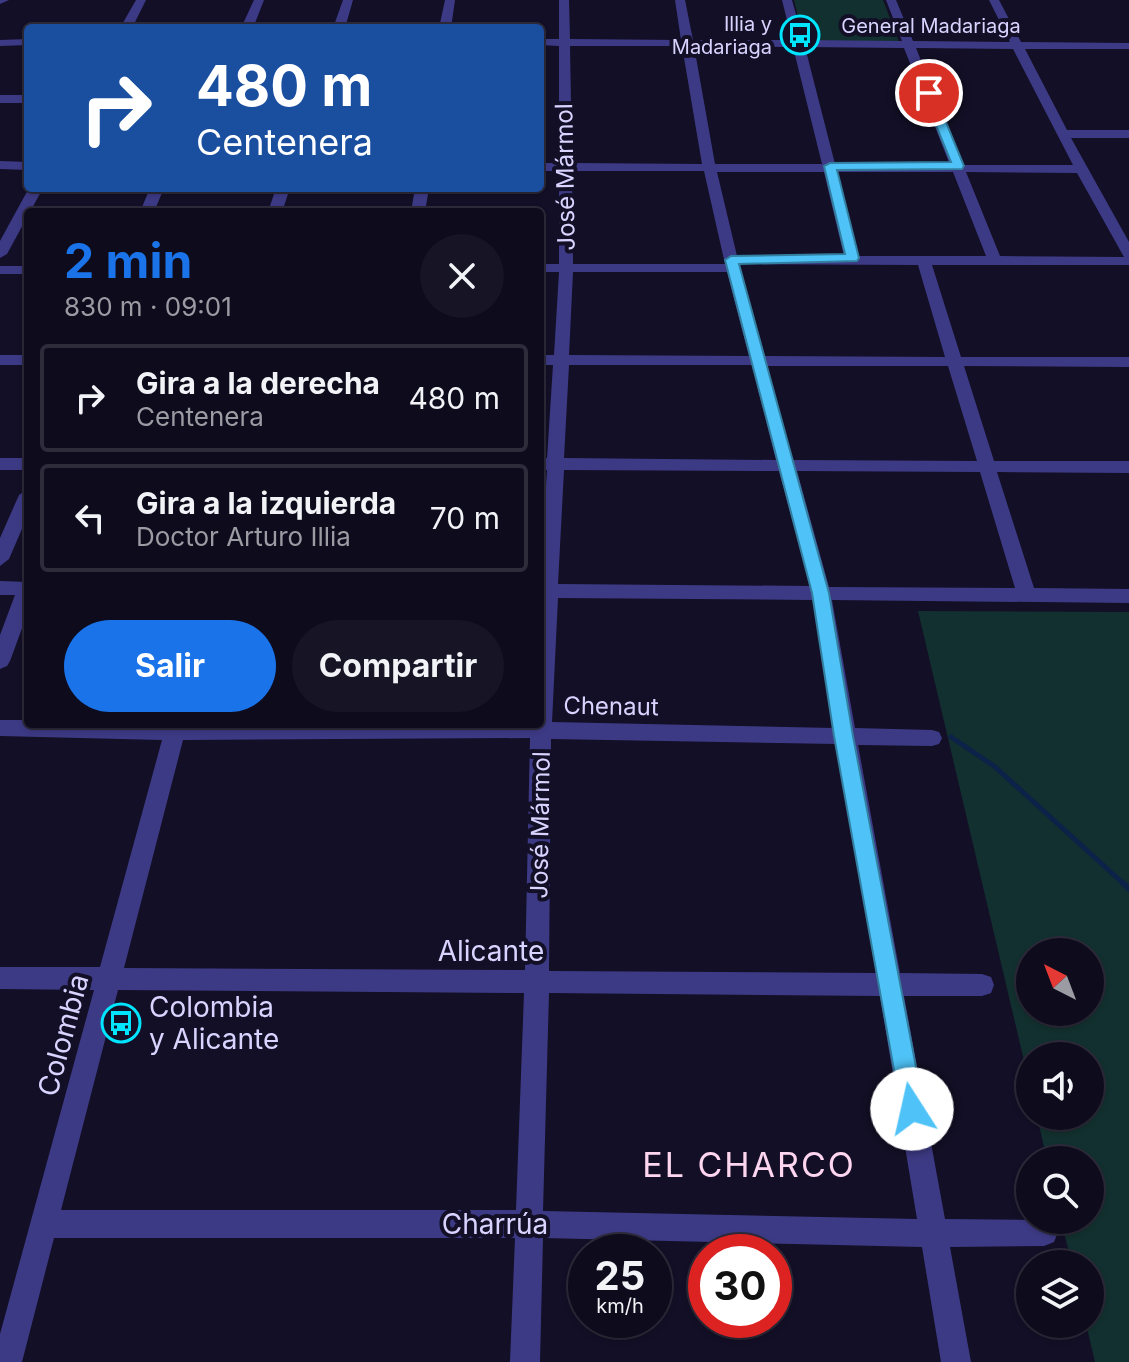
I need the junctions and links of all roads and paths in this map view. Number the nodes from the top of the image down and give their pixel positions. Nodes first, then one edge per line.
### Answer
1 (141, 0) edge
2 (259, 0) edge
3 (348, 0) edge
4 (450, 0) edge
5 (564, 0) edge
6 (680, 0) edge
7 (787, 0) edge
8 (891, 0) edge
9 (994, 0) edge
10 (128, 24) edge
11 (249, 24) edge
12 (340, 24) edge
13 (446, 24) edge
14 (24, 42) edge
15 (544, 42) edge
16 (562, 42) junction
17 (0, 43) edge
18 (687, 43) junction
19 (798, 44) junction
20 (909, 44) junction
21 (1019, 44) junction
22 (1129, 46) edge
23 (0, 99) edge
24 (24, 99) edge
25 (1064, 134) junction
26 (1129, 134) edge
27 (0, 165) edge
28 (24, 166) edge
29 (709, 166) junction
30 (830, 166) junction
31 (958, 166) junction
32 (544, 167) edge
33 (567, 167) junction
34 (1081, 169) junction
35 (24, 209) edge
36 (1, 249) edge
37 (1129, 254) edge
38 (852, 258) junction
39 (923, 259) junction
40 (994, 259) junction
41 (1129, 261) edge
42 (732, 264) junction
43 (544, 268) edge
44 (566, 268) junction
45 (0, 270) edge
46 (24, 270) edge
47 (0, 360) edge
48 (24, 360) edge
49 (544, 360) edge
50 (562, 360) junction
51 (757, 360) junction
52 (955, 362) junction
53 (1129, 362) edge
54 (785, 463) junction
55 (0, 464) edge
56 (24, 464) edge
57 (548, 464) edge
58 (988, 466) junction
59 (1129, 467) edge
60 (24, 504) edge
61 (0, 559) edge
62 (0, 588) edge
63 (24, 589) edge
64 (544, 591) edge
65 (821, 593) junction
66 (1027, 596) junction
67 (1129, 596) edge
68 (24, 599) edge
69 (0, 661) edge
70 (0, 728) edge
71 (176, 728) edge
72 (541, 730) junction
73 (844, 736) junction
74 (932, 738) dead end
75 (0, 978) edge
76 (108, 980) junction
77 (537, 981) junction
78 (891, 985) junction
79 (982, 985) dead end
80 (43, 1224) junction
81 (530, 1224) junction
82 (1016, 1232) edge
83 (934, 1233) junction
84 (7, 1362) edge
85 (525, 1362) edge
86 (956, 1362) edge

1 - 10 street
2 - 11 street
3 - 12 street
4 - 13 street
5 - 16 street, José Mármol
6 - 18 street
7 - 19 street
8 - 20 street
9 - 21 street
14 - 17 street
15 - 16 street, General Madariaga
16 - 18 street, General Madariaga
16 - 33 street, José Mármol
18 - 19 street, General Madariaga
18 - 29 street
19 - 20 street, General Madariaga
19 - 30 street
20 - 21 street, General Madariaga
20 - 31 street
21 - 22 street, General Madariaga
21 - 25 street
23 - 24 street
25 - 26 street
25 - 34 street
27 - 28 street
29 - 30 street
29 - 33 street
29 - 42 street
30 - 31 street
30 - 38 street
31 - 34 street
31 - 40 street
32 - 33 street
33 - 44 street, José Mármol
34 - 37 street
35 - 36 street
38 - 39 street
38 - 42 street
39 - 40 street
39 - 52 street
40 - 41 street
42 - 44 street
42 - 51 street
43 - 44 street
44 - 50 street, José Mármol
45 - 46 street
47 - 48 street
49 - 50 street
50 - 51 street
50 - 57 street, José Mármol
51 - 52 street
51 - 54 street
52 - 53 street
52 - 58 street
54 - 57 street
54 - 58 street
54 - 65 street
55 - 56 street
57 - 64 street, José Mármol
58 - 59 street
58 - 66 street
60 - 61 street
62 - 63 street
64 - 65 street
65 - 66 street
65 - 73 street
66 - 67 street
68 - 69 street
70 - 71 street, Chenaut
71 - 72 street, Chenaut
71 - 76 street, Colombia
72 - 73 street, Chenaut
72 - 77 street, José Mármol
73 - 74 street, Chenaut
73 - 78 street
75 - 76 street, Alicante
76 - 77 street, Alicante
76 - 80 street, Colombia
77 - 78 street, Alicante
77 - 81 street, José Mármol
78 - 79 street, Alicante
78 - 83 street
80 - 81 street, Charrúa
80 - 84 street, Colombia
81 - 83 street, Charrúa
81 - 85 street, José Mármol
82 - 83 street, Charrúa
83 - 86 street

